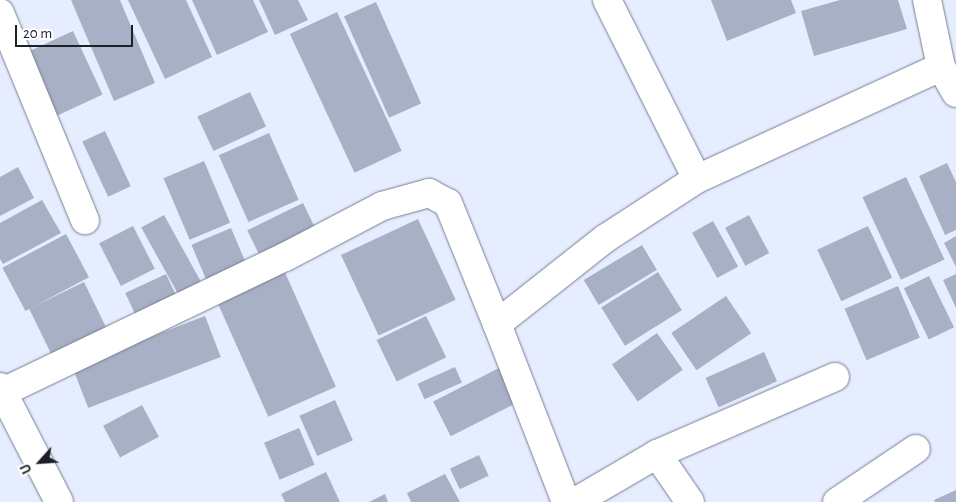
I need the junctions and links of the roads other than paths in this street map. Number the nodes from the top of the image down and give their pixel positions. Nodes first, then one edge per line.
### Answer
1 (607, 0) edge
2 (927, 0) edge
3 (0, 13) edge
4 (941, 67) junction
5 (956, 93) edge
6 (697, 179) junction
7 (85, 220) dead end
8 (497, 324) junction
9 (835, 377) dead end
10 (1, 390) edge
11 (916, 449) dead end
12 (657, 454) junction
13 (59, 502) edge
14 (566, 502) edge
15 (574, 502) edge
16 (690, 502) edge
17 (837, 502) edge

1 - 6 street
2 - 4 street
3 - 7 street
4 - 5 street
4 - 6 street
6 - 8 street
8 - 10 street
8 - 14 street
9 - 12 street
10 - 13 street
11 - 17 street
12 - 15 street
12 - 16 street

